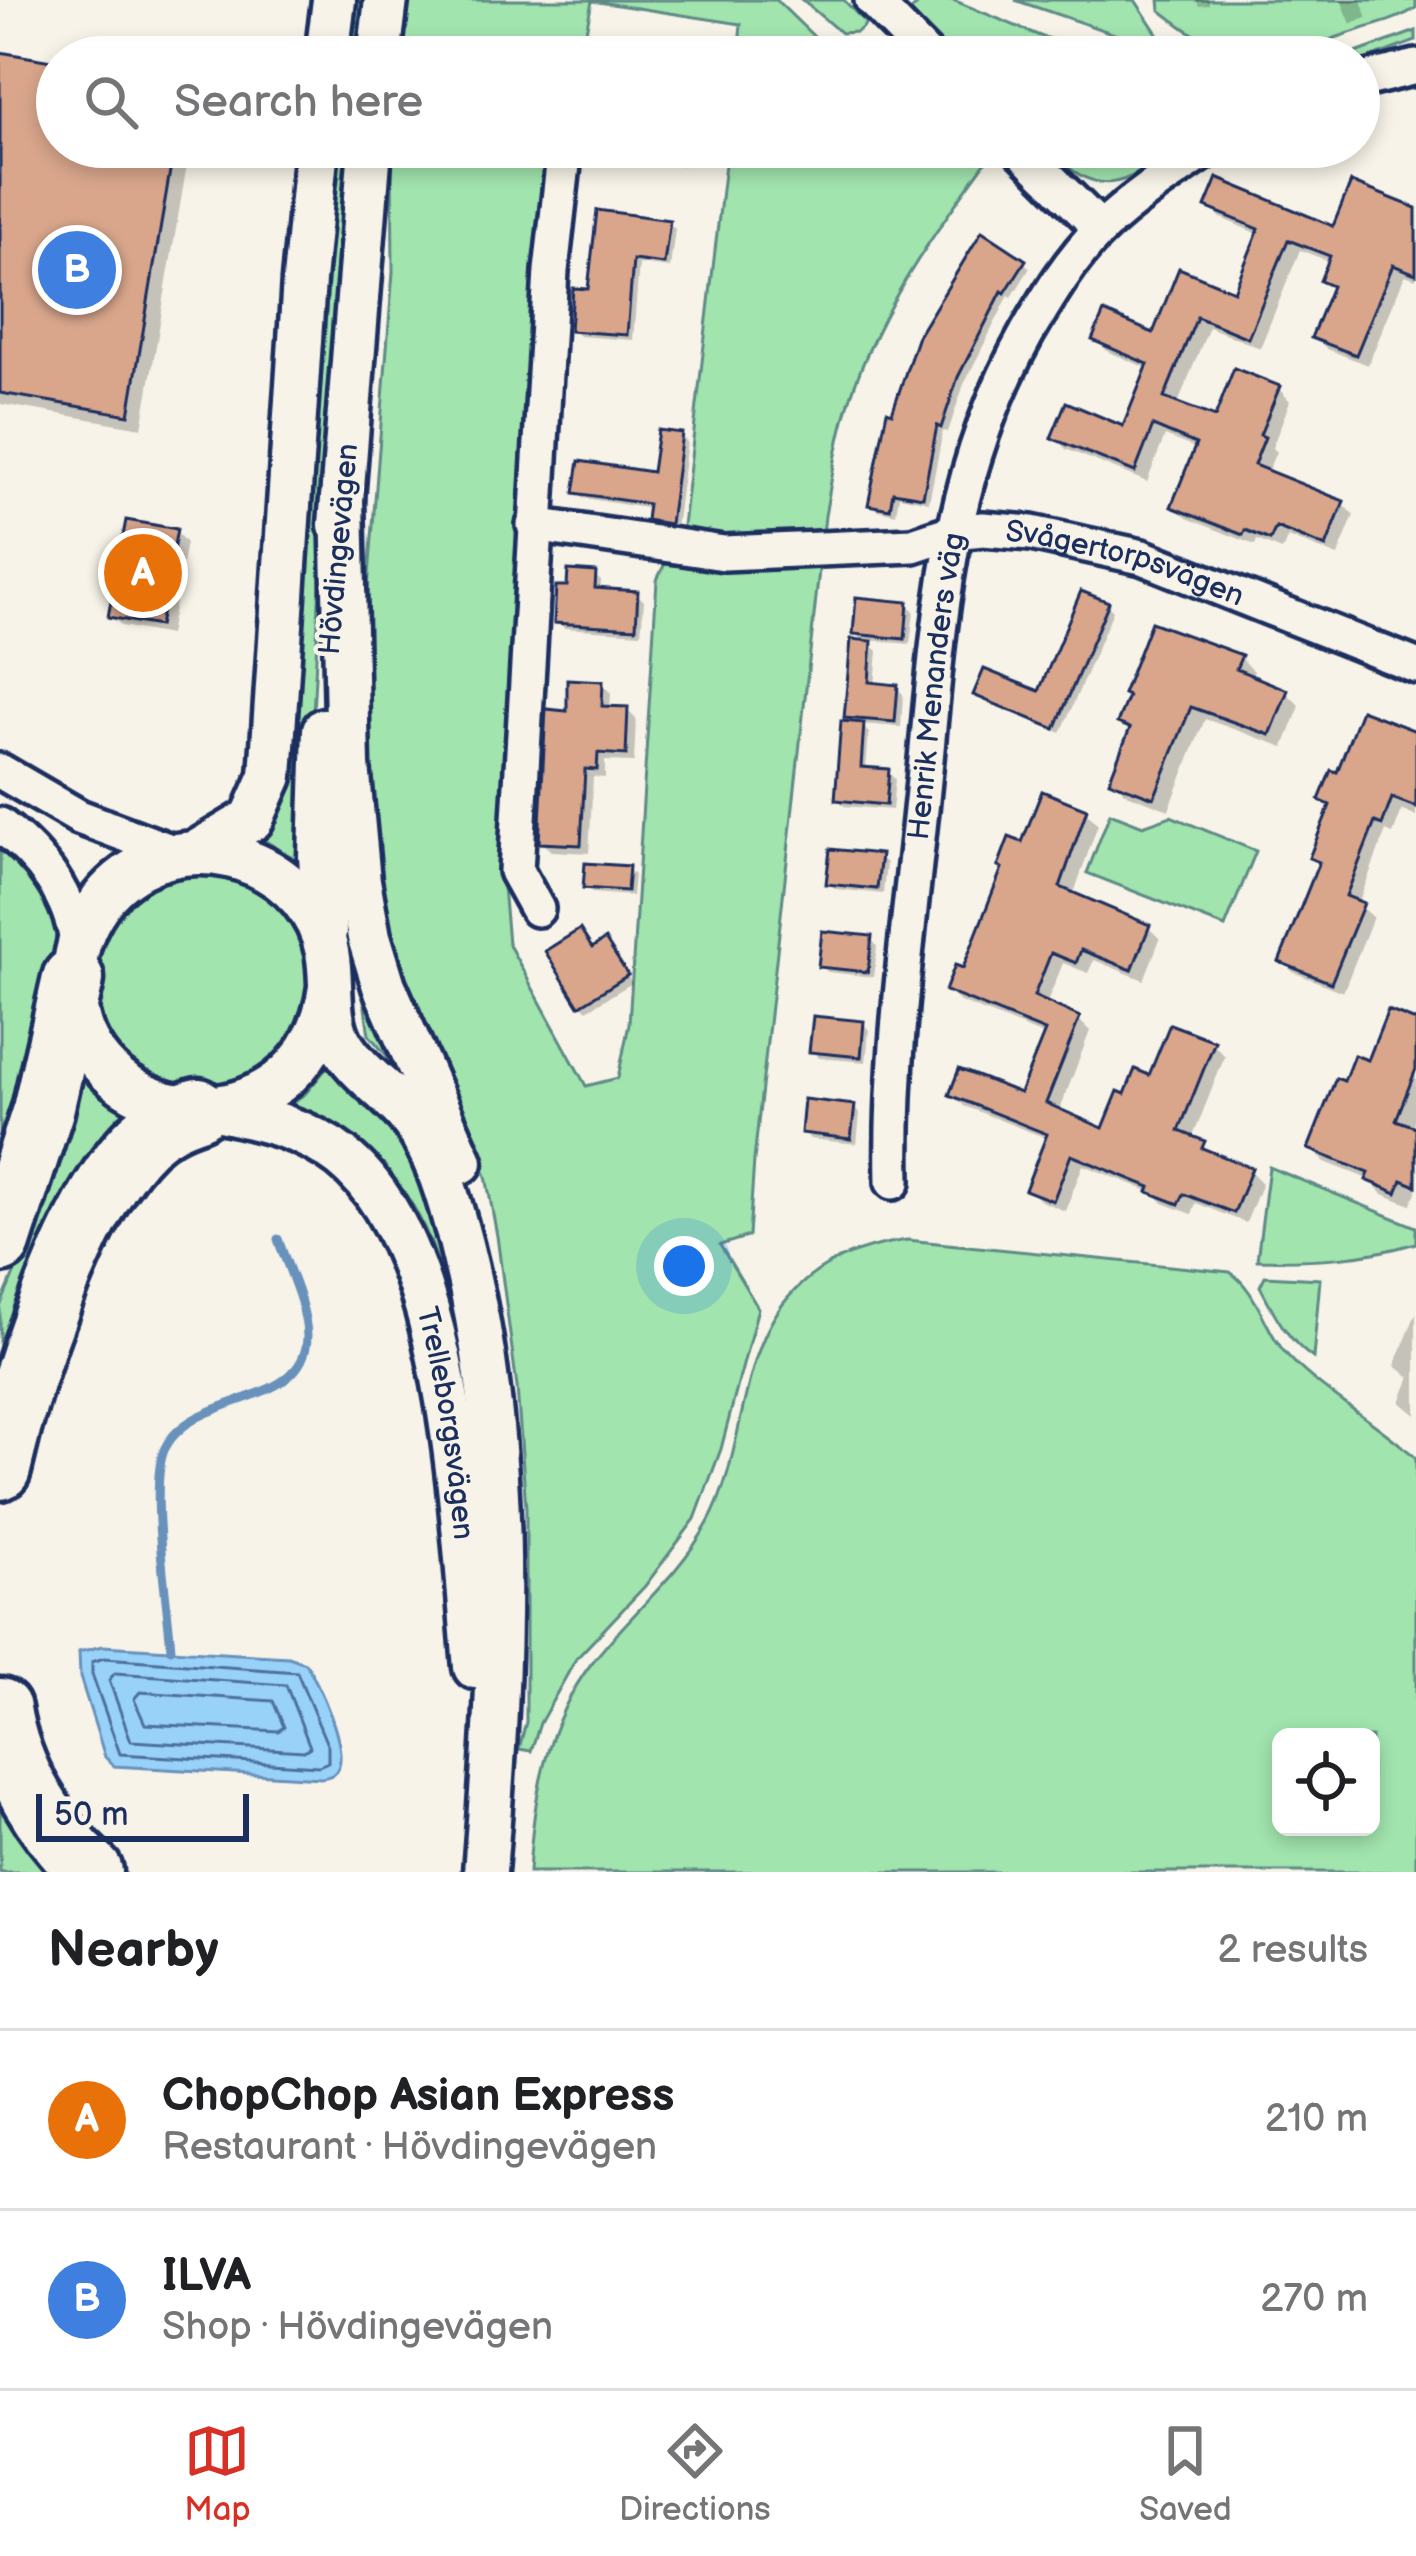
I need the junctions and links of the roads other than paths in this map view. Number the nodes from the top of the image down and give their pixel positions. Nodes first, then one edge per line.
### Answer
1 (334, 0) edge
2 (386, 0) edge
3 (872, 0) edge
4 (330, 36) edge
5 (382, 36) edge
6 (907, 36) edge
7 (1416, 67) edge
8 (1380, 76) edge
9 (315, 168) edge
10 (368, 168) edge
11 (563, 168) edge
12 (1039, 168) edge
13 (1182, 168) edge
14 (1101, 229) junction
15 (342, 499) junction
16 (535, 524) junction
17 (952, 532) junction
18 (1416, 665) edge
19 (0, 771) edge
20 (0, 825) edge
21 (187, 853) junction
22 (537, 909) dead end
23 (76, 963) junction
24 (328, 969) junction
25 (207, 1109) junction
26 (893, 1182) dead end
27 (0, 1242) edge
28 (485, 1341) junction
29 (0, 1469) edge
30 (0, 1708) edge
31 (486, 1862) edge
32 (92, 1872) edge

1 - 4 street
2 - 5 street
3 - 6 street
7 - 8 street
9 - 21 street, Hövdingevägen
10 - 15 street, Hövdingevägen
11 - 16 street
12 - 14 street
13 - 14 street, Henrik Menanders väg
14 - 17 street, Henrik Menanders väg
15 - 24 street, Hövdingevägen
15 - 28 street
16 - 17 street, Svågertorpsvägen
16 - 22 street
17 - 18 street, Svågertorpsvägen
17 - 26 street, Henrik Menanders väg
19 - 21 street
20 - 23 street
21 - 23 street
21 - 24 street
23 - 25 street
23 - 27 highway
24 - 25 street
24 - 28 street, Trelleborgsvägen
25 - 29 highway
25 - 31 street, Trelleborgsvägen
28 - 31 street, Trelleborgsvägen
30 - 32 highway

